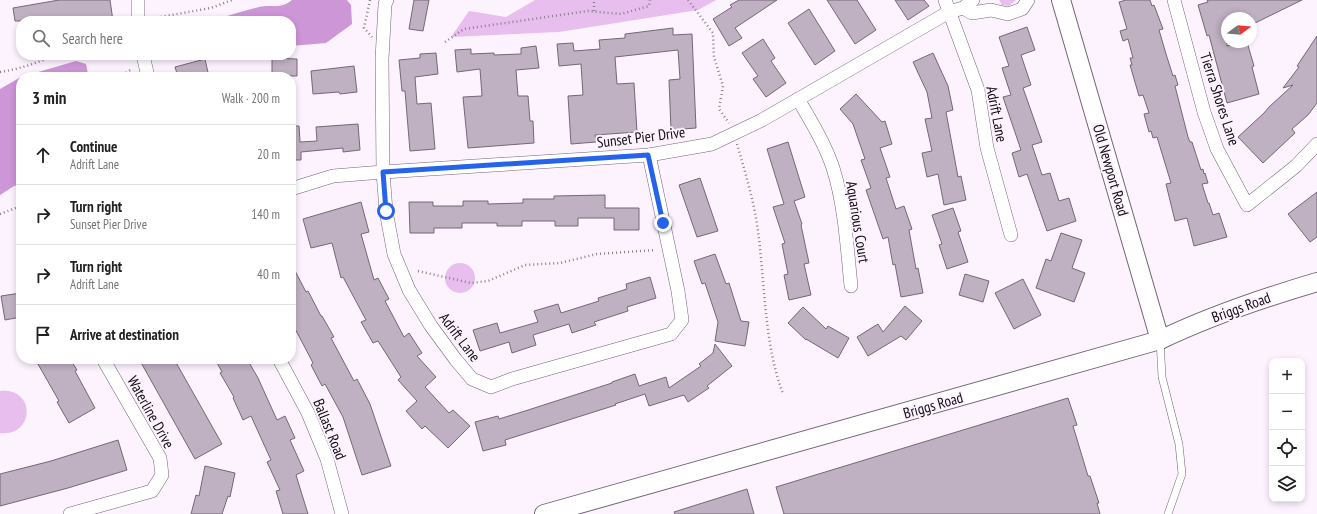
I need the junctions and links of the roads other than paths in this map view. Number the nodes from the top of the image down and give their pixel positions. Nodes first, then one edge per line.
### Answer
1 (138, 0) edge
2 (386, 0) edge
3 (973, 0) edge
4 (1028, 0) edge
5 (1061, 0) edge
6 (1174, 0) edge
7 (990, 5) edge
8 (947, 6) edge
9 (962, 8) junction
10 (142, 16) edge
11 (144, 60) edge
12 (147, 72) edge
13 (798, 99) junction
14 (1317, 144) edge
15 (648, 155) junction
16 (383, 172) junction
17 (296, 187) edge
18 (1011, 235) dead end
19 (1317, 282) edge
20 (851, 286) dead end
21 (1160, 340) junction
22 (107, 364) edge
23 (282, 364) edge
24 (70, 514) edge
25 (342, 514) edge
26 (544, 514) edge
27 (1168, 514) edge

1 - 10 street
2 - 16 street, Adrift Lane
3 - 9 street
4 - 7 street
5 - 21 main road, Old Newport Road
6 - 14 street, Tierra Shores Lane
7 - 9 street
8 - 9 street, Sunset Pier Drive
8 - 13 street, Sunset Pier Drive
8 - 18 street, Adrift Lane
11 - 12 street
13 - 15 street, Sunset Pier Drive
13 - 20 street, Aquarious Court
15 - 16 street, Sunset Pier Drive
15 - 16 street, Adrift Lane
16 - 17 street, Sunset Pier Drive
19 - 21 main road, Briggs Road
21 - 26 main road, Briggs Road
21 - 27 lane
22 - 24 street, Waterline Drive
23 - 25 street, Ballast Road

